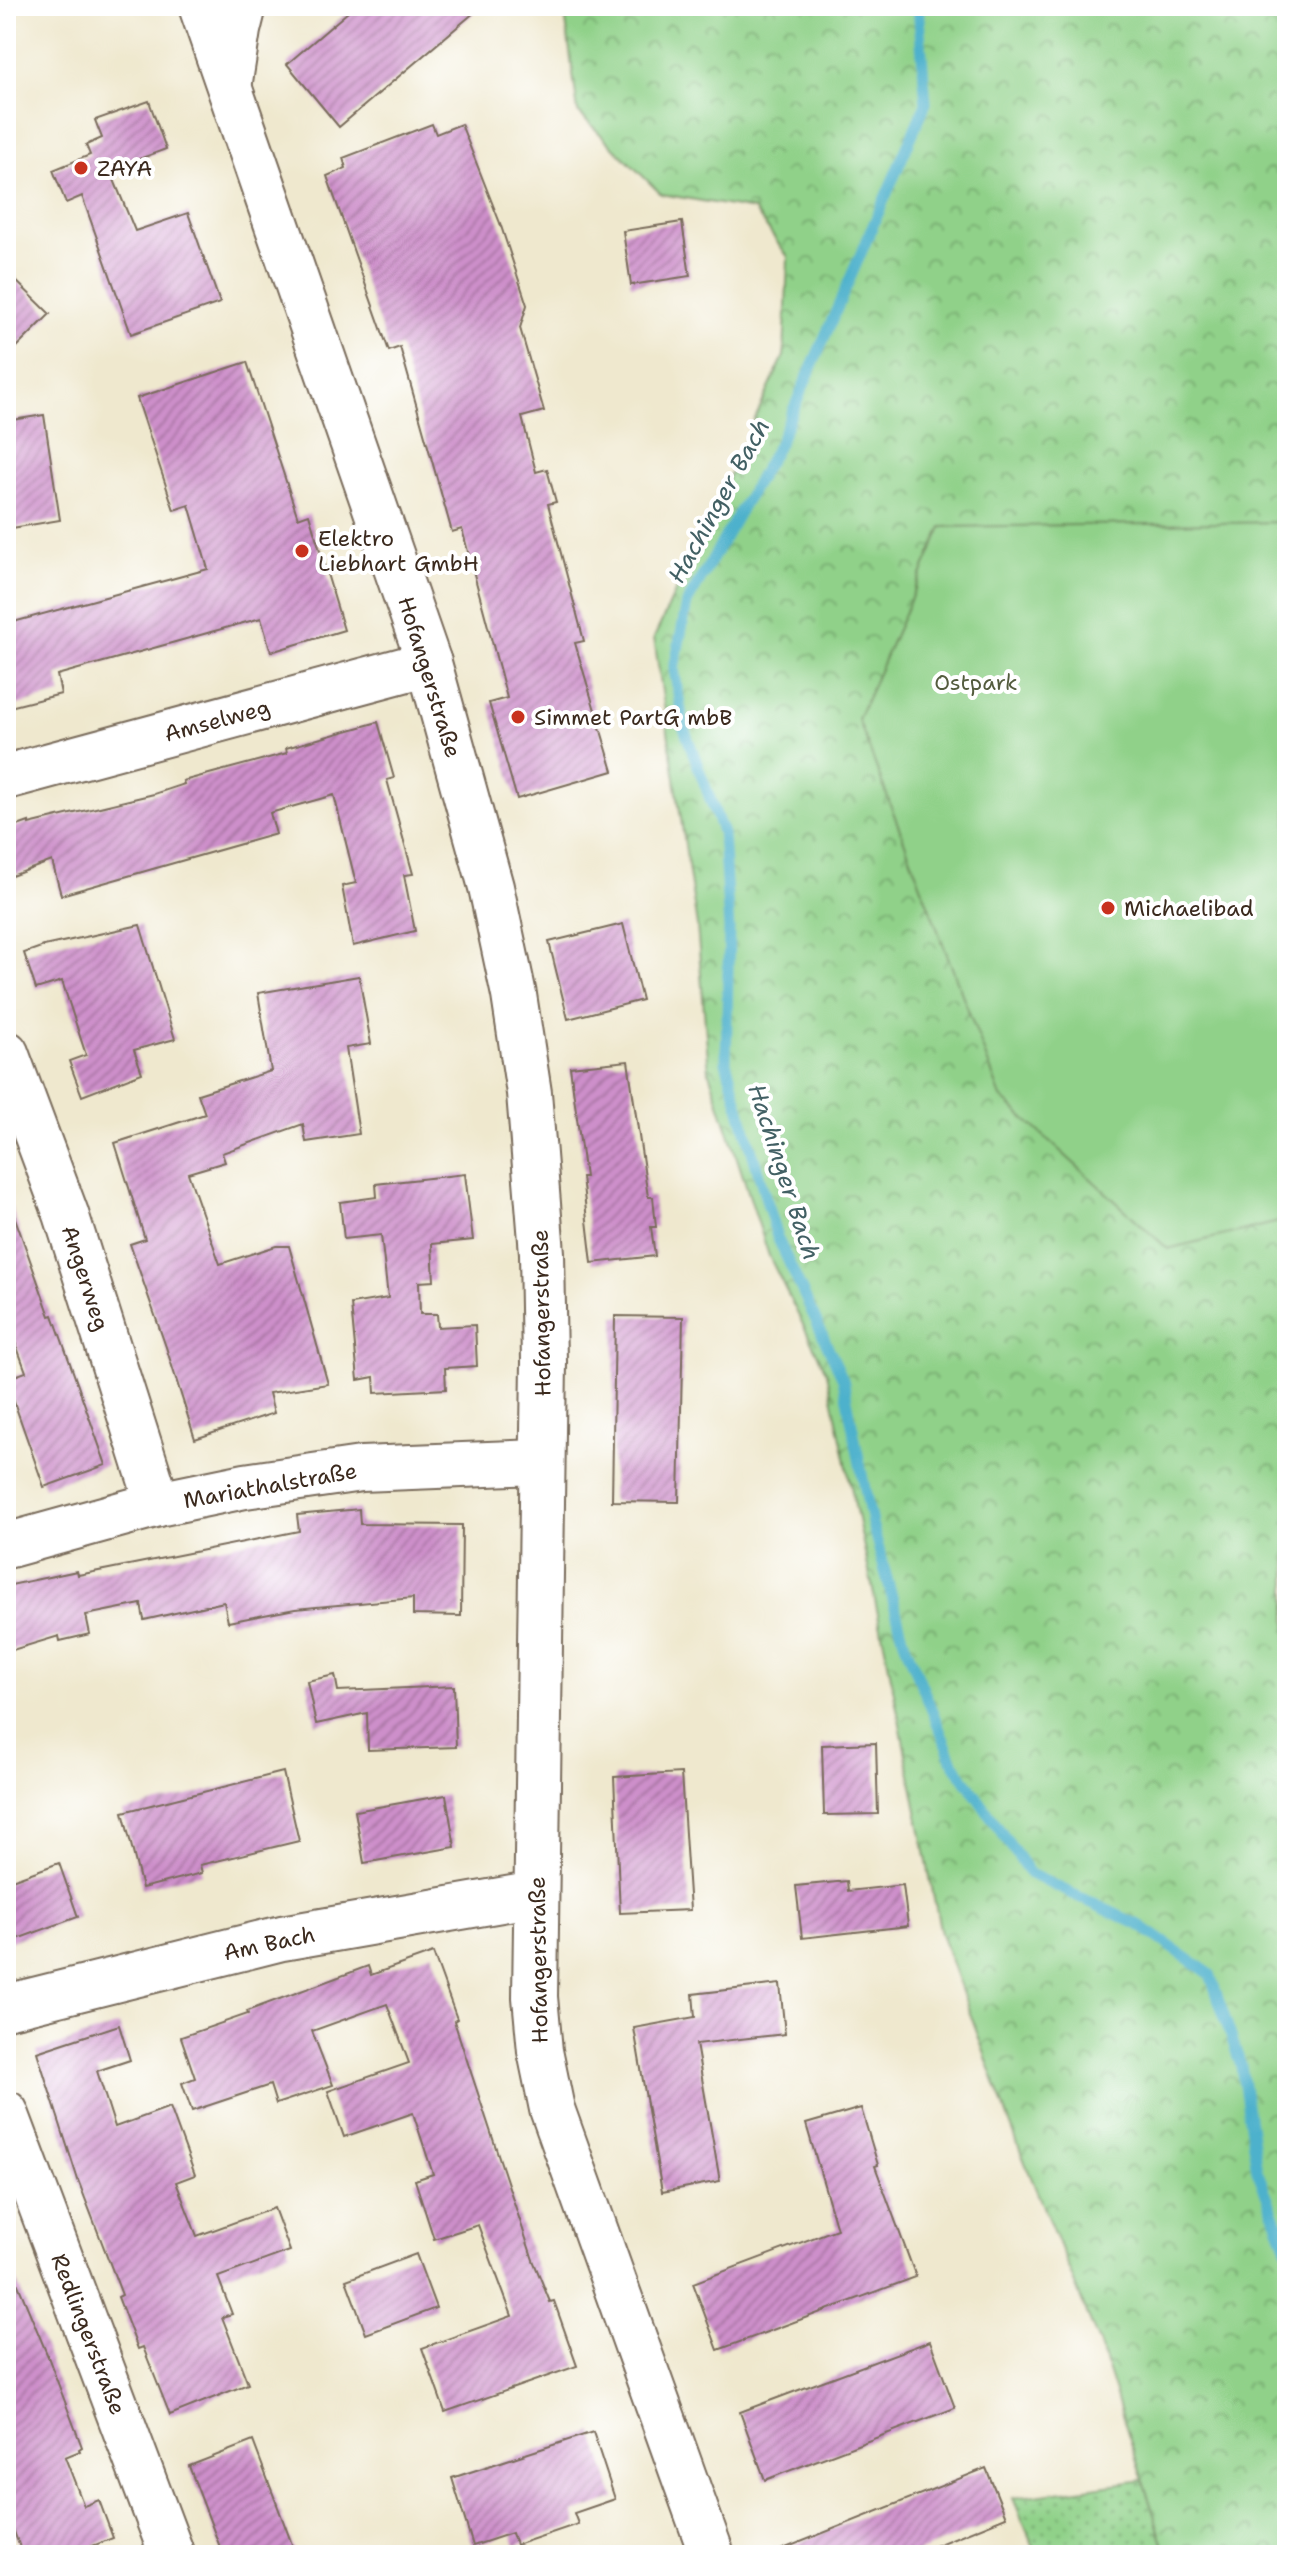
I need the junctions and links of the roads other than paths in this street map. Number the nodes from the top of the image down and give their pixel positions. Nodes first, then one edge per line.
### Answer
1 (201, 6) edge
2 (244, 6) edge
3 (229, 87) junction
4 (429, 663) junction
5 (6, 777) edge
6 (6, 1053) edge
7 (540, 1462) junction
8 (158, 1504) junction
9 (6, 1546) edge
10 (536, 1894) junction
11 (6, 2007) edge
12 (6, 2113) edge
13 (172, 2555) edge
14 (712, 2555) edge

1 - 3 street, Hofangerstraße
2 - 3 street, Hofangerstraße
3 - 4 street, Hofangerstraße
4 - 5 street, Amselweg
4 - 7 street, Hofangerstraße
6 - 8 street, Angerweg
7 - 8 street, Mariathalstraße
7 - 10 street, Hofangerstraße
8 - 9 street, Mariathalstraße
10 - 11 street, Am Bach
10 - 14 street, Hofangerstraße
12 - 13 street, Redlingerstraße

